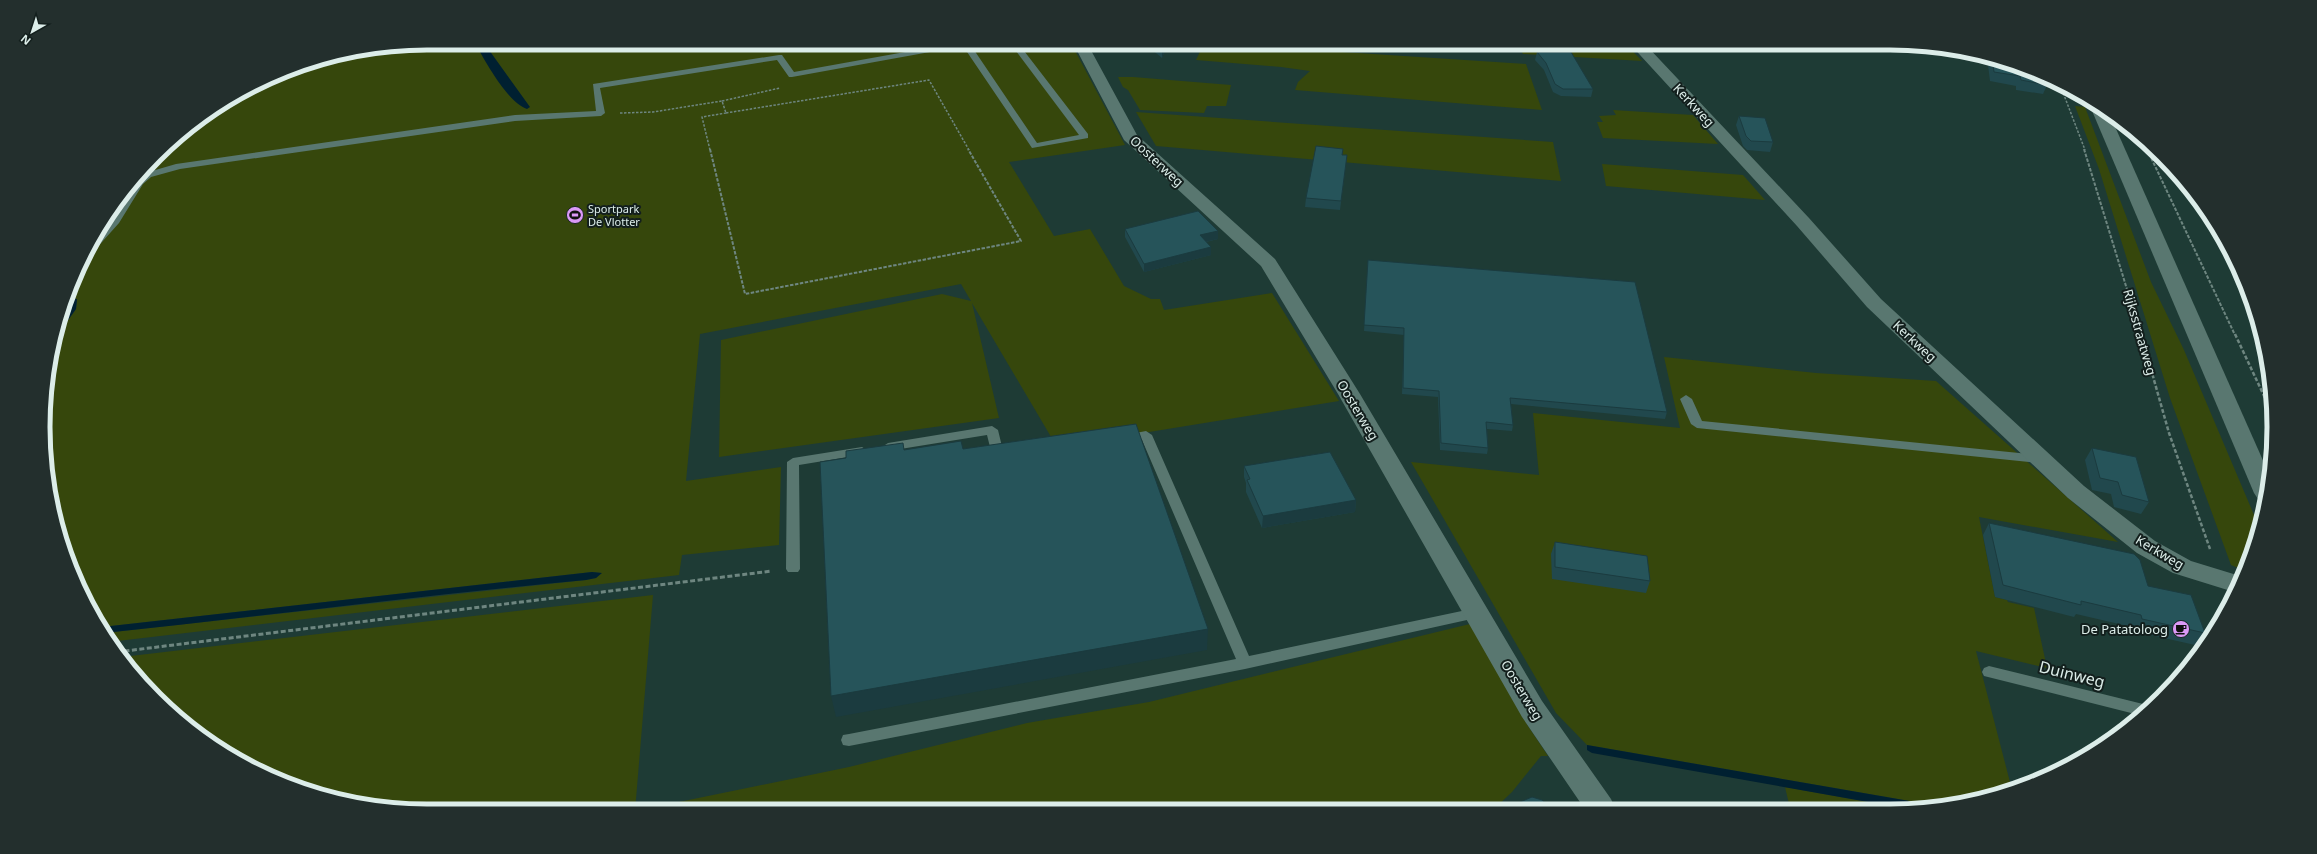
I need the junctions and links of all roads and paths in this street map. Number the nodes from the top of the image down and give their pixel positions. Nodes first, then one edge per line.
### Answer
1 (928, 50) edge
2 (971, 50) edge
3 (1019, 50) edge
4 (1084, 50) edge
5 (1643, 50) edge
6 (792, 75) junction
7 (2063, 92) edge
8 (722, 101) junction
9 (601, 113) junction
10 (726, 113) junction
11 (2102, 116) edge
12 (2148, 152) edge
13 (142, 180) edge
14 (138, 185) edge
15 (103, 236) edge
16 (2266, 399) edge
17 (1686, 400) dead end
18 (1115, 440) edge
19 (1014, 456) edge
20 (2040, 459) junction
21 (2263, 485) edge
22 (793, 569) joint
23 (2230, 583) edge
24 (1476, 613) junction
25 (124, 651) edge
26 (1245, 663) junction
27 (1989, 672) dead end
28 (2140, 709) edge
29 (849, 740) dead end
30 (1597, 804) edge

1 - 6 lane
2 - 3 lane
4 - 24 street, Oosterweg
5 - 20 street, Kerkweg
6 - 8 path
6 - 9 lane
7 - 23 path, Rijksstraatweg
8 - 9 path
8 - 10 path
9 - 13 lane
10 - 10 path
11 - 21 street
12 - 16 path
14 - 15 lane
17 - 20 lane
18 - 26 lane
19 - 22 lane
20 - 23 street, Kerkweg
22 - 25 path
24 - 26 lane
24 - 30 street, Oosterweg
26 - 29 lane
27 - 28 lane, Duinweg

